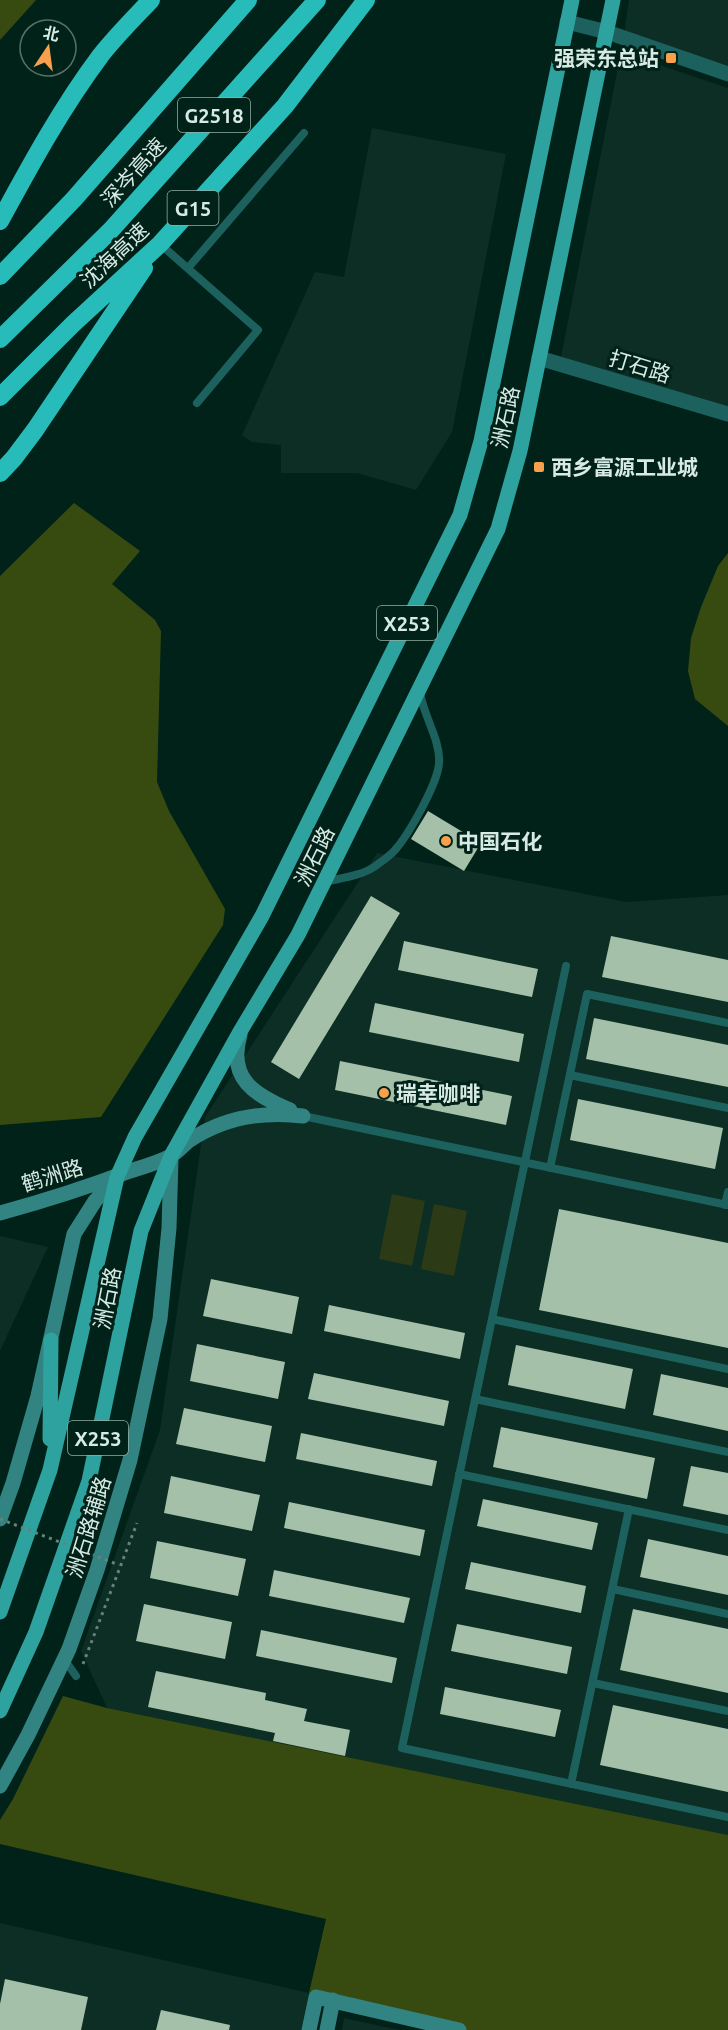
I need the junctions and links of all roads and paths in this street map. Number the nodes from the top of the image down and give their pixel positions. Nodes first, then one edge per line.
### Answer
1 (151, 0) edge
2 (248, 0) edge
3 (317, 0) edge
4 (366, 0) edge
5 (572, 0) edge
6 (613, 0) edge
7 (567, 21) junction
8 (607, 32) junction
9 (728, 74) edge
10 (304, 133) dead end
11 (0, 221) edge
12 (160, 244) junction
13 (189, 268) junction
14 (0, 276) edge
15 (0, 339) edge
16 (539, 358) junction
17 (0, 397) edge
18 (197, 403) dead end
19 (728, 414) edge
20 (0, 472) edge
21 (420, 688) junction
22 (324, 882) junction
23 (566, 966) dead end
24 (728, 1023) edge
25 (241, 1030) junction
26 (570, 1075) junction
27 (728, 1108) edge
28 (303, 1116) junction
29 (171, 1156) junction
30 (525, 1162) junction
31 (550, 1168) junction
32 (117, 1177) junction
33 (728, 1192) edge
34 (727, 1205) edge
35 (0, 1213) edge
36 (492, 1319) junction
37 (51, 1340) junction
38 (728, 1369) edge
39 (475, 1399) junction
40 (728, 1452) edge
41 (50, 1470) junction
42 (459, 1474) junction
43 (630, 1509) junction
44 (0, 1519) edge
45 (137, 1523) dead end
46 (728, 1530) edge
47 (119, 1565) junction
48 (613, 1589) junction
49 (0, 1612) edge
50 (728, 1614) edge
51 (88, 1654) dead end
52 (64, 1659) junction
53 (76, 1676) dead end
54 (593, 1683) junction
55 (0, 1712) edge
56 (728, 1712) edge
57 (572, 1784) junction
58 (0, 1786) edge
59 (728, 1817) edge
60 (333, 2000) junction
61 (309, 2030) edge
62 (327, 2030) edge
63 (459, 2030) edge

1 - 11 highway
2 - 14 highway, 深岑高速
3 - 15 highway, 深岑高速 / G2518
4 - 12 highway, 沈海高速 / G15
5 - 7 main road, 洲石路 / X253
6 - 8 main road, 洲石路 / X253
7 - 8 street
7 - 32 main road, 洲石路 / X253
8 - 9 street
8 - 16 main road, 洲石路 / X253
10 - 13 lane
12 - 13 lane
12 - 17 highway, 沈海高速 / G15
12 - 20 highway
13 - 18 lane
16 - 19 street, 打石路
16 - 21 main road, 洲石路 / X253
21 - 22 main road, 洲石路 / X253
21 - 22 lane
22 - 25 main road, 洲石路 / X253
23 - 30 lane
24 - 26 lane
25 - 28 main road
25 - 29 main road, 洲石路 / X253
26 - 27 lane
26 - 31 lane
28 - 29 main road, 鹤洲路
28 - 30 lane
29 - 32 main road, 鹤洲路
29 - 52 main road, 洲石路辅路
29 - 55 main road, 洲石路 / X253
30 - 31 lane
30 - 36 lane
31 - 34 lane
32 - 35 main road, 鹤洲路
32 - 37 main road
32 - 41 main road, 洲石路 / X253
33 - 34 lane
36 - 38 lane
36 - 39 lane
37 - 41 main road
37 - 44 main road
39 - 40 lane
39 - 42 lane
41 - 49 main road, 洲石路 / X253
42 - 43 lane
42 - 57 lane
43 - 46 lane
43 - 48 lane
44 - 47 path, bridge
45 - 47 path
47 - 51 path
48 - 50 lane
48 - 54 lane
52 - 53 lane
52 - 58 main road, 洲石路辅路
54 - 56 lane
54 - 57 lane
57 - 59 lane
60 - 61 main road
60 - 62 main road
60 - 63 main road

